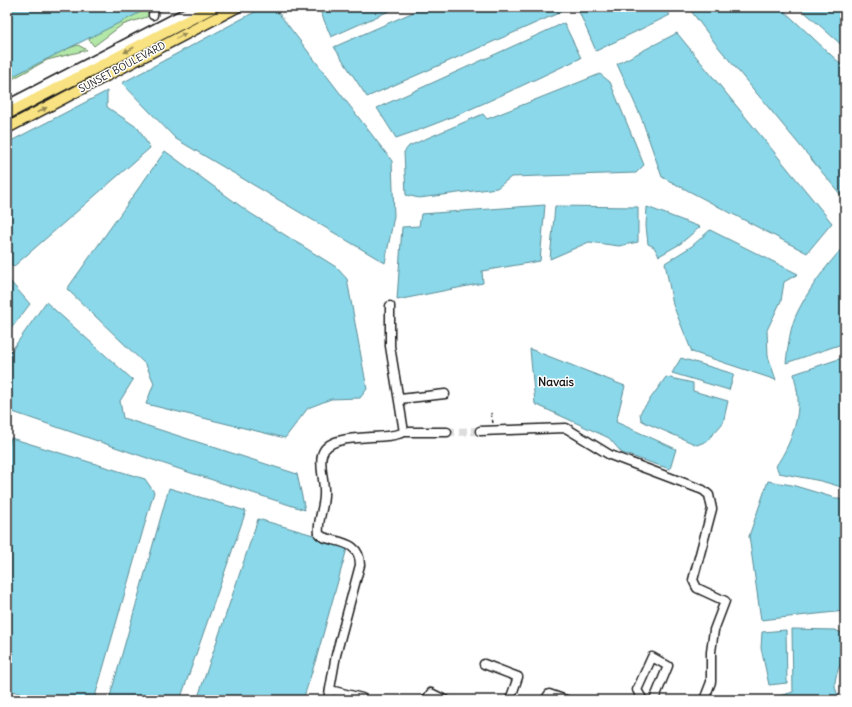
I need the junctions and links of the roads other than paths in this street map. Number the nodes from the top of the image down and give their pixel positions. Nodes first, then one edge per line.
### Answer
1 (196, 7) edge
2 (214, 7) edge
3 (237, 7) edge
4 (7, 105) edge
5 (7, 114) edge
6 (7, 128) edge
7 (390, 306) dead end
8 (445, 394) dead end
9 (400, 399) junction
10 (480, 431) tunnel mouth
11 (404, 432) junction
12 (447, 432) tunnel mouth
13 (484, 664) dead end
14 (330, 690) junction
15 (362, 698) dead end
16 (328, 700) edge
17 (426, 700) edge
18 (445, 700) edge
19 (510, 700) edge
20 (545, 700) edge
21 (565, 700) edge
22 (643, 700) edge
23 (654, 700) edge
24 (704, 700) edge

1 - 4 street
2 -> 5 main road, SUNSET BOULEVARD
6 -> 3 main road, SUNSET BOULEVARD
7 - 9 street
8 - 9 street
9 - 11 street
10 - 24 street
11 - 12 street
11 - 14 street
13 - 19 street
14 - 15 street
14 - 16 street
17 - 18 street
20 - 21 street
22 - 23 street

